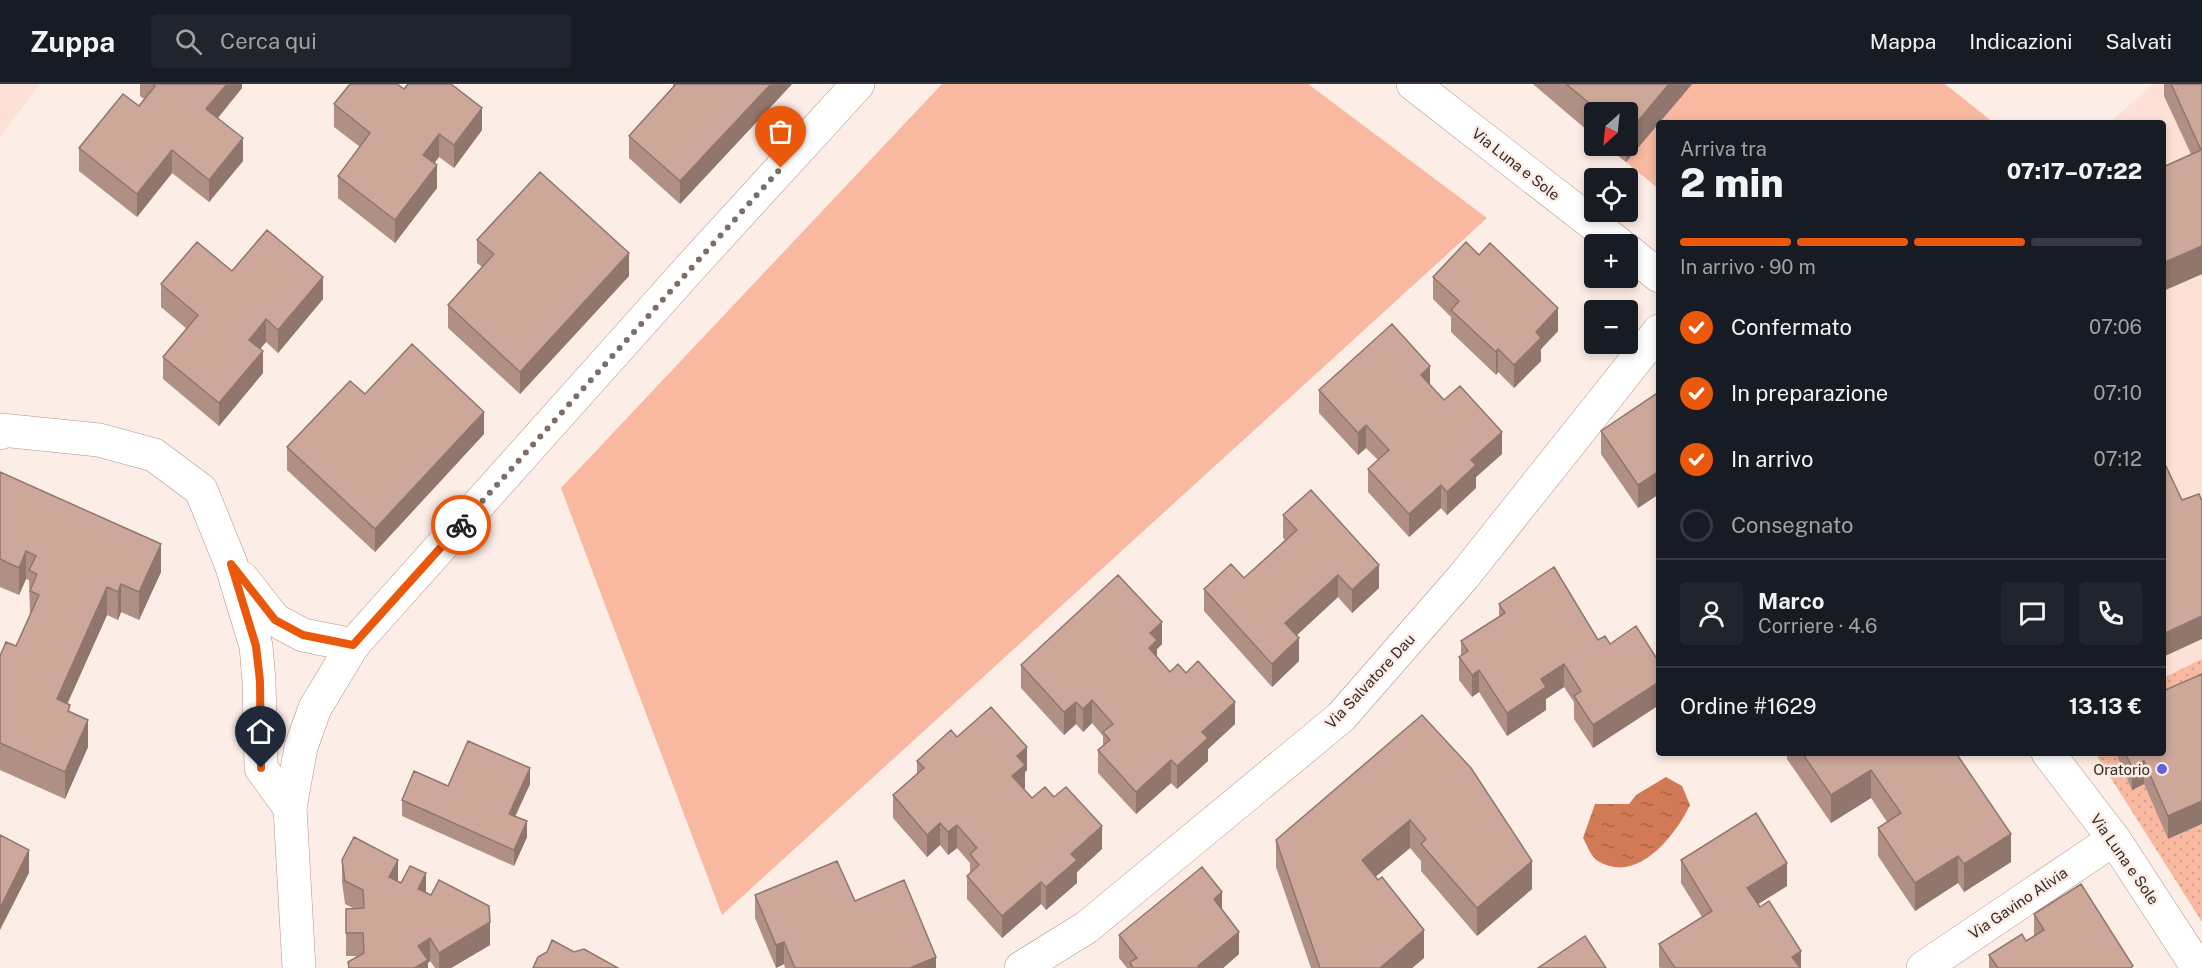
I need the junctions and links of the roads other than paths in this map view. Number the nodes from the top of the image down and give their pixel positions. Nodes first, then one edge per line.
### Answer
1 (858, 84) edge
2 (1413, 84) edge
3 (1605, 234) edge
4 (1638, 259) edge
5 (1656, 274) edge
6 (1656, 335) edge
7 (0, 433) edge
8 (231, 564) junction
9 (353, 645) junction
10 (2050, 756) edge
11 (290, 808) junction
12 (2114, 839) junction
13 (299, 968) edge
14 (1021, 968) edge
15 (1923, 968) edge
16 (2198, 968) edge

1 - 9 street
2 - 3 street, Via Luna e Sole
4 - 5 street
6 - 14 street, Via Salvatore Dau
7 - 8 street
8 - 9 street
8 - 11 street
9 - 11 street
10 - 12 street, Via Luna e Sole
11 - 13 street
12 - 15 street, Via Gavino Alivia
12 - 16 street, Via Luna e Sole

